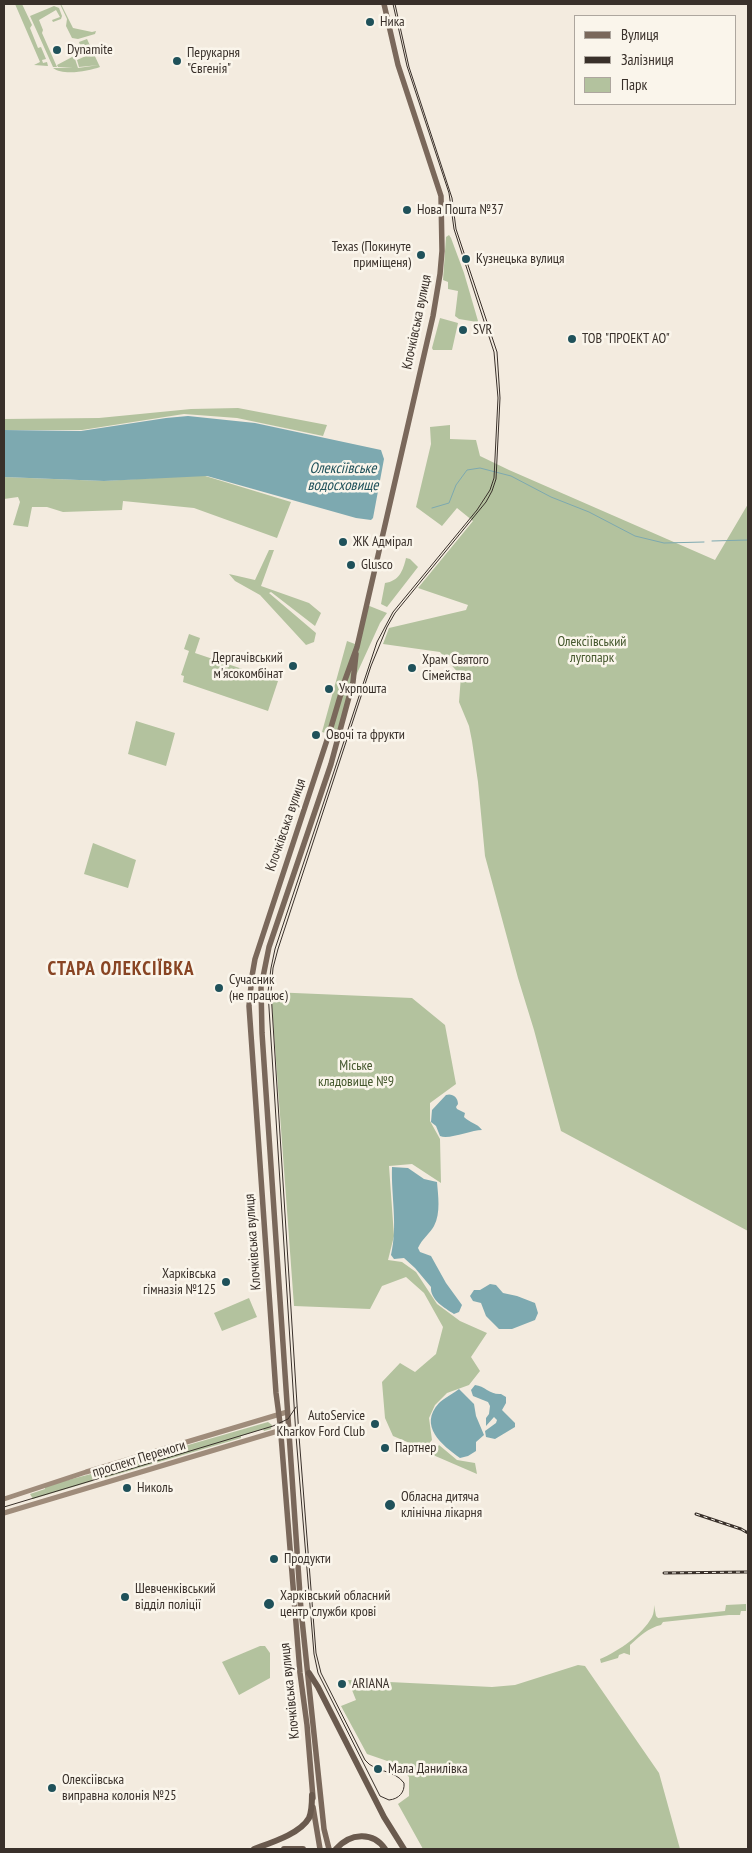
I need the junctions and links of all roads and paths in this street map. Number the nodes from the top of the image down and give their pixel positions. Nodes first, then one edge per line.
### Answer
1 (384, 4) edge
2 (357, 647) junction
3 (287, 1412) junction
4 (279, 1414) junction
5 (288, 1428) junction
6 (281, 1429) junction
7 (4, 1499) edge
8 (4, 1513) edge
9 (309, 1673) junction
10 (312, 1795) junction
11 (254, 1849) edge
12 (284, 1849) edge
13 (303, 1849) edge
14 (320, 1849) edge
15 (329, 1849) edge
16 (336, 1849) edge
17 (385, 1849) edge
18 (404, 1849) edge

1 - 2 main road, Клочківська вулиця
2 - 3 main road, Клочківська вулиця
2 - 4 main road, Клочківська вулиця
3 - 4 main road, проспект Перемоги
3 - 5 main road, Клочківська вулиця
4 - 6 main road, Клочківська вулиця
4 - 7 main road, проспект Перемоги
5 - 6 main road, проспект Перемоги
5 - 9 main road, Клочківська вулиця
6 - 8 main road, проспект Перемоги
6 - 10 main road, Клочківська вулиця
9 - 15 main road, Клочківська вулиця
9 - 18 highway
10 - 11 highway
10 - 14 main road, Клочківська вулиця
12 - 13 highway
16 - 17 highway

